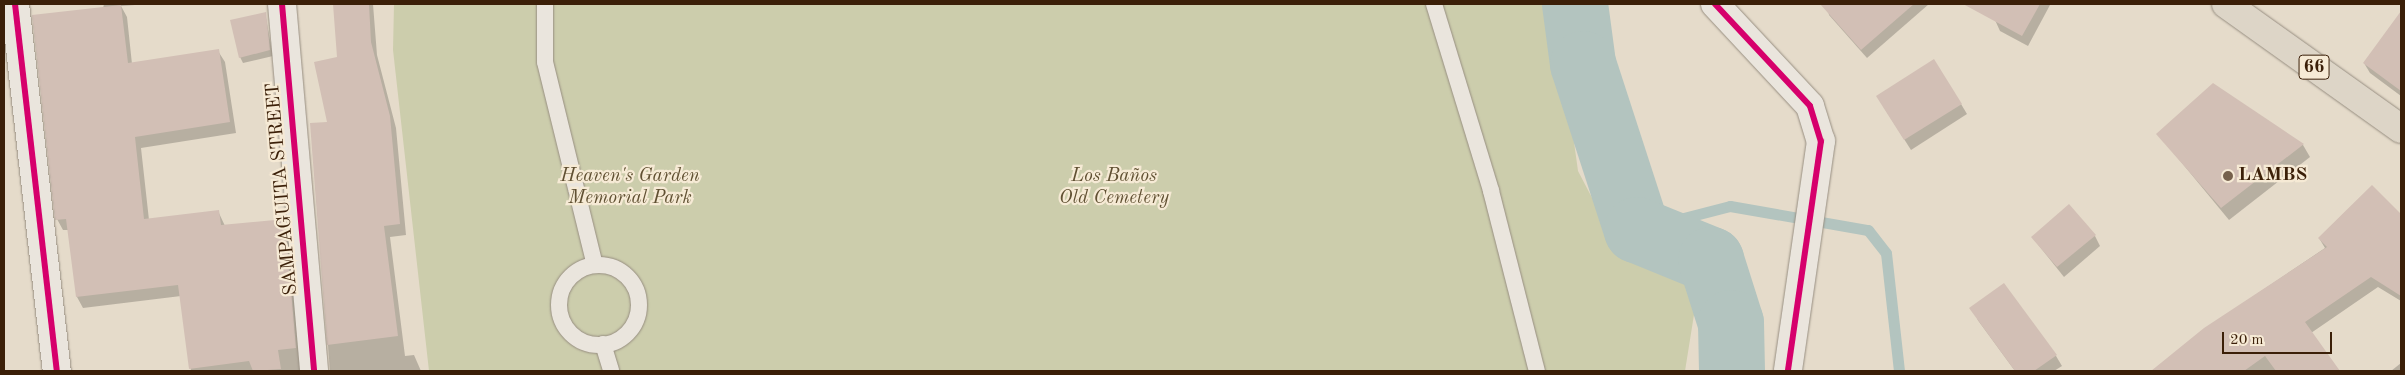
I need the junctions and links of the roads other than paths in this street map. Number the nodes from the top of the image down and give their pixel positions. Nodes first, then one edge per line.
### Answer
1 (14, 4) edge
2 (282, 4) edge
3 (545, 4) edge
4 (1434, 4) edge
5 (1715, 4) edge
6 (2226, 4) edge
7 (2401, 129) edge
8 (595, 265) junction
9 (603, 344) junction
10 (56, 371) edge
11 (314, 371) edge
12 (611, 371) edge
13 (1537, 371) edge
14 (1788, 371) edge

1 - 10 street
2 - 11 street, SAMPAGUITA STREET
3 - 8 lane
4 - 13 lane
5 - 14 street
6 - 7 main road, 66
8 - 9 lane
8 - 9 lane
9 - 12 lane

